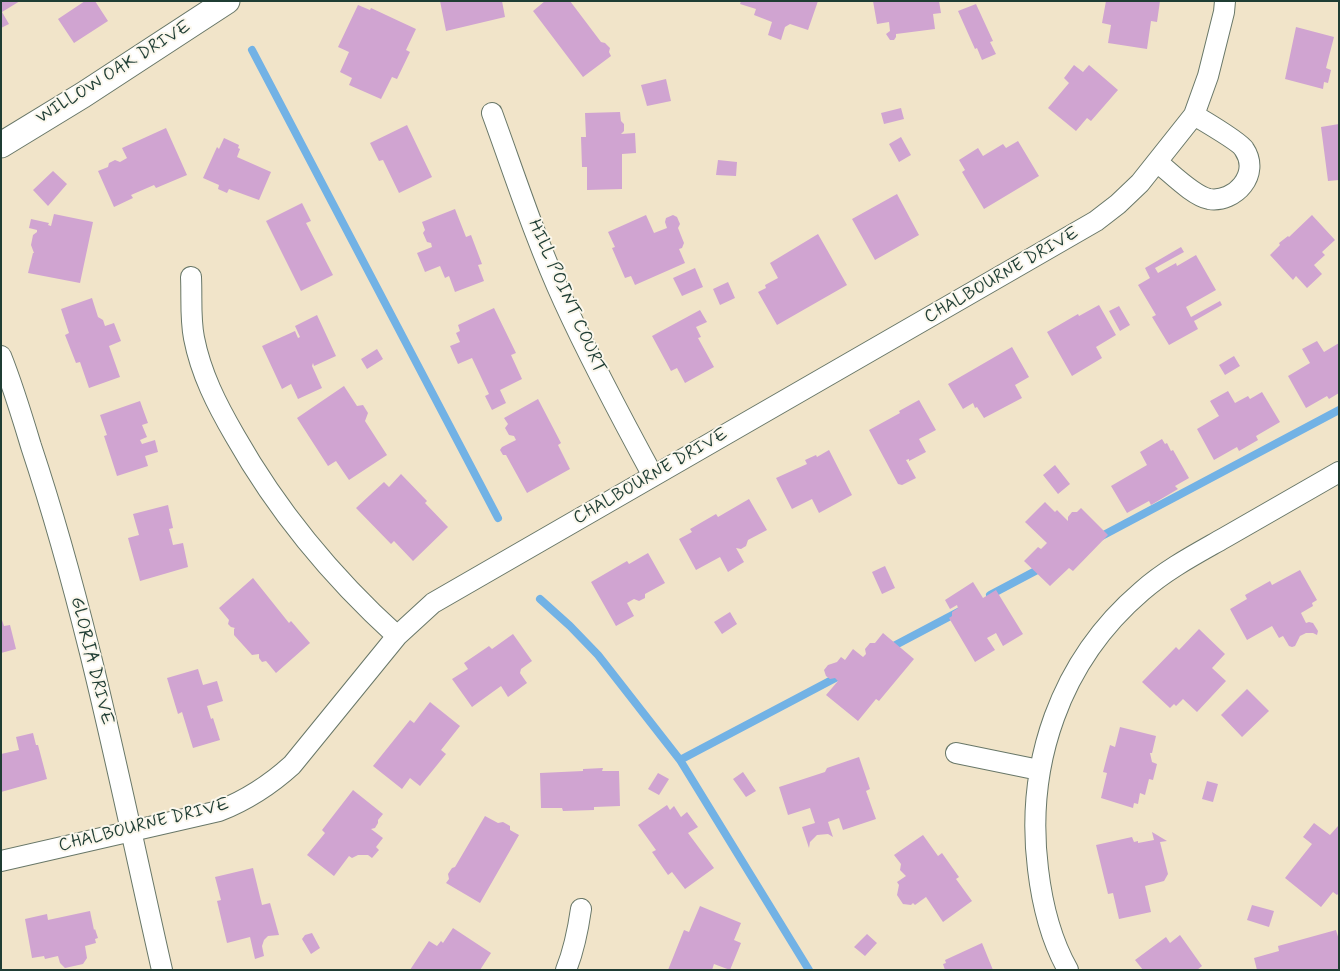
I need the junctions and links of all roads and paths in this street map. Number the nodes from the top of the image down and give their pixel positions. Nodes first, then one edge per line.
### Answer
1 (227, 1) edge
2 (1226, 1) edge
3 (492, 113) dead end
4 (1194, 114) junction
5 (1, 145) edge
6 (1157, 162) junction
7 (191, 277) dead end
8 (1, 356) edge
9 (1339, 472) edge
10 (653, 476) junction
11 (397, 636) junction
12 (956, 753) dead end
13 (1039, 770) junction
14 (130, 832) junction
15 (1, 861) edge
16 (581, 909) dead end
17 (162, 970) edge
18 (566, 970) edge
19 (1068, 970) edge

1 - 5 street, WILLOW OAK DRIVE
2 - 4 street, CHALBOURNE DRIVE
3 - 10 street, HILL POINT COURT
4 - 6 street, CHALBOURNE DRIVE
4 - 6 street
6 - 10 street, CHALBOURNE DRIVE
7 - 11 street
8 - 14 street, GLORIA DRIVE
9 - 13 street
10 - 11 street, CHALBOURNE DRIVE
11 - 14 street, CHALBOURNE DRIVE
12 - 13 street
13 - 19 street
14 - 15 street, CHALBOURNE DRIVE
14 - 17 street, GLORIA DRIVE
16 - 18 street

